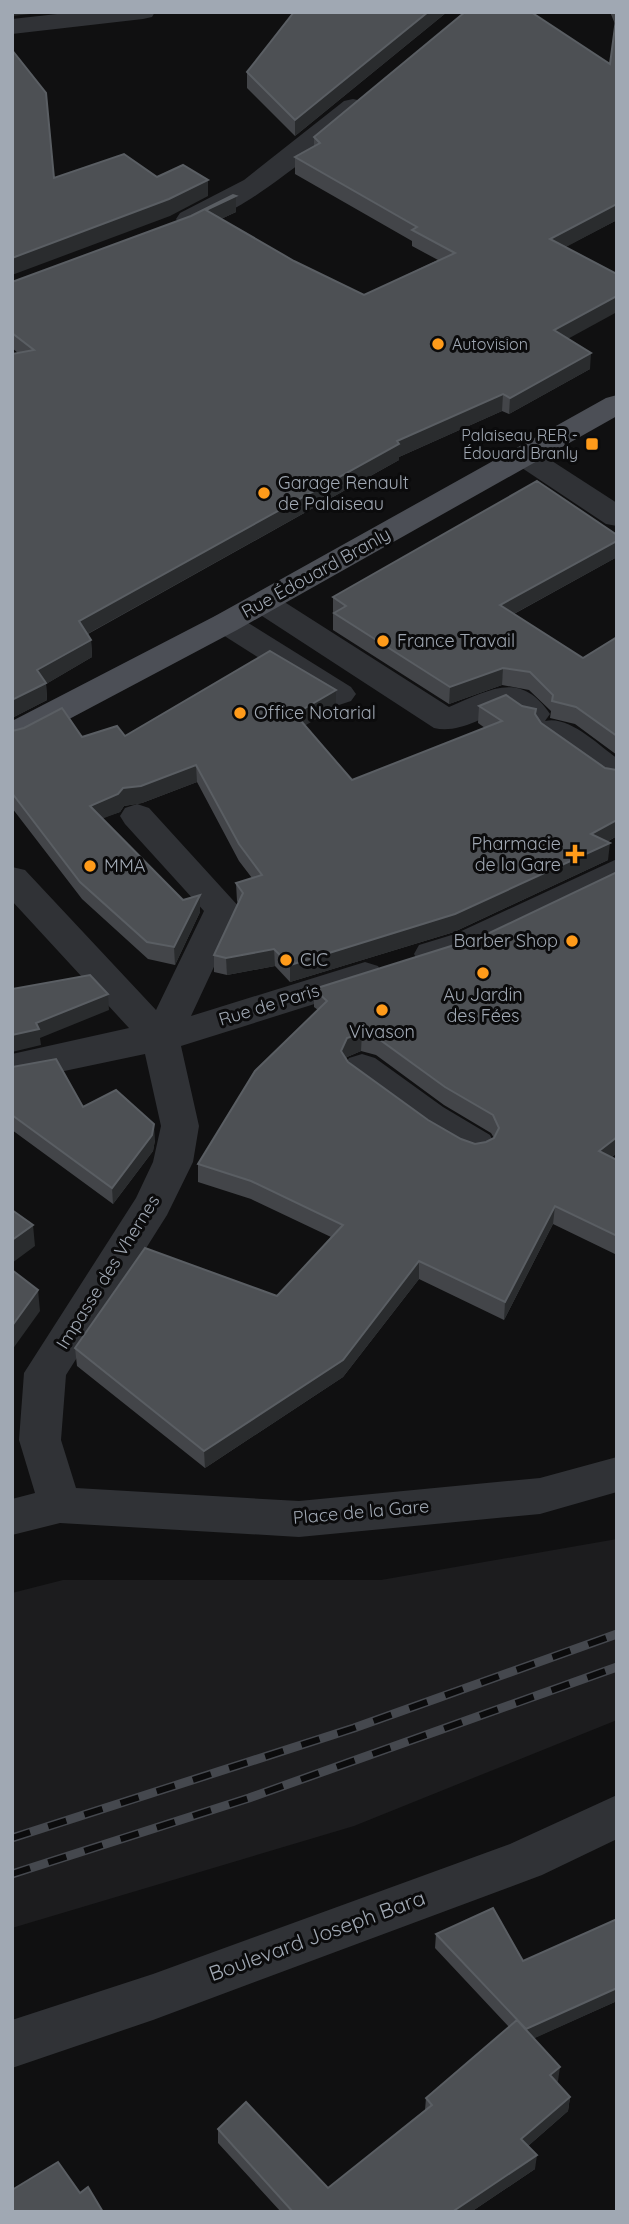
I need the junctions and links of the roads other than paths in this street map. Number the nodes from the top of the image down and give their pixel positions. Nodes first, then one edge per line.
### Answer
1 (143, 12) edge
2 (12, 27) edge
3 (376, 87) edge
4 (168, 229) edge
5 (617, 404) edge
6 (524, 456) junction
7 (617, 517) edge
8 (264, 603) junction
9 (226, 623) junction
10 (339, 694) dead end
11 (12, 735) edge
12 (617, 775) edge
13 (137, 816) dead end
14 (617, 870) edge
15 (12, 879) edge
16 (161, 1040) junction
17 (12, 1068) edge
18 (362, 1068) edge
19 (475, 1144) edge
20 (617, 1474) edge
21 (60, 1505) junction
22 (12, 1517) edge
23 (617, 1816) edge
24 (12, 2044) edge

1 - 2 street
3 - 4 street
5 - 6 main road, Rue Édouard Branly
6 - 7 street
6 - 8 main road, Rue Édouard Branly
8 - 9 main road, Rue Édouard Branly
8 - 12 street
9 - 10 street
9 - 11 main road, Rue Édouard Branly
13 - 16 street
14 - 16 street, Rue de Paris
15 - 16 street
16 - 17 street, Rue de Paris
16 - 21 street, Impasse des Vhernes
18 - 19 street
20 - 21 street, Place de la Gare
21 - 22 street, Place de la Gare
23 - 24 street, Boulevard Joseph Bara

